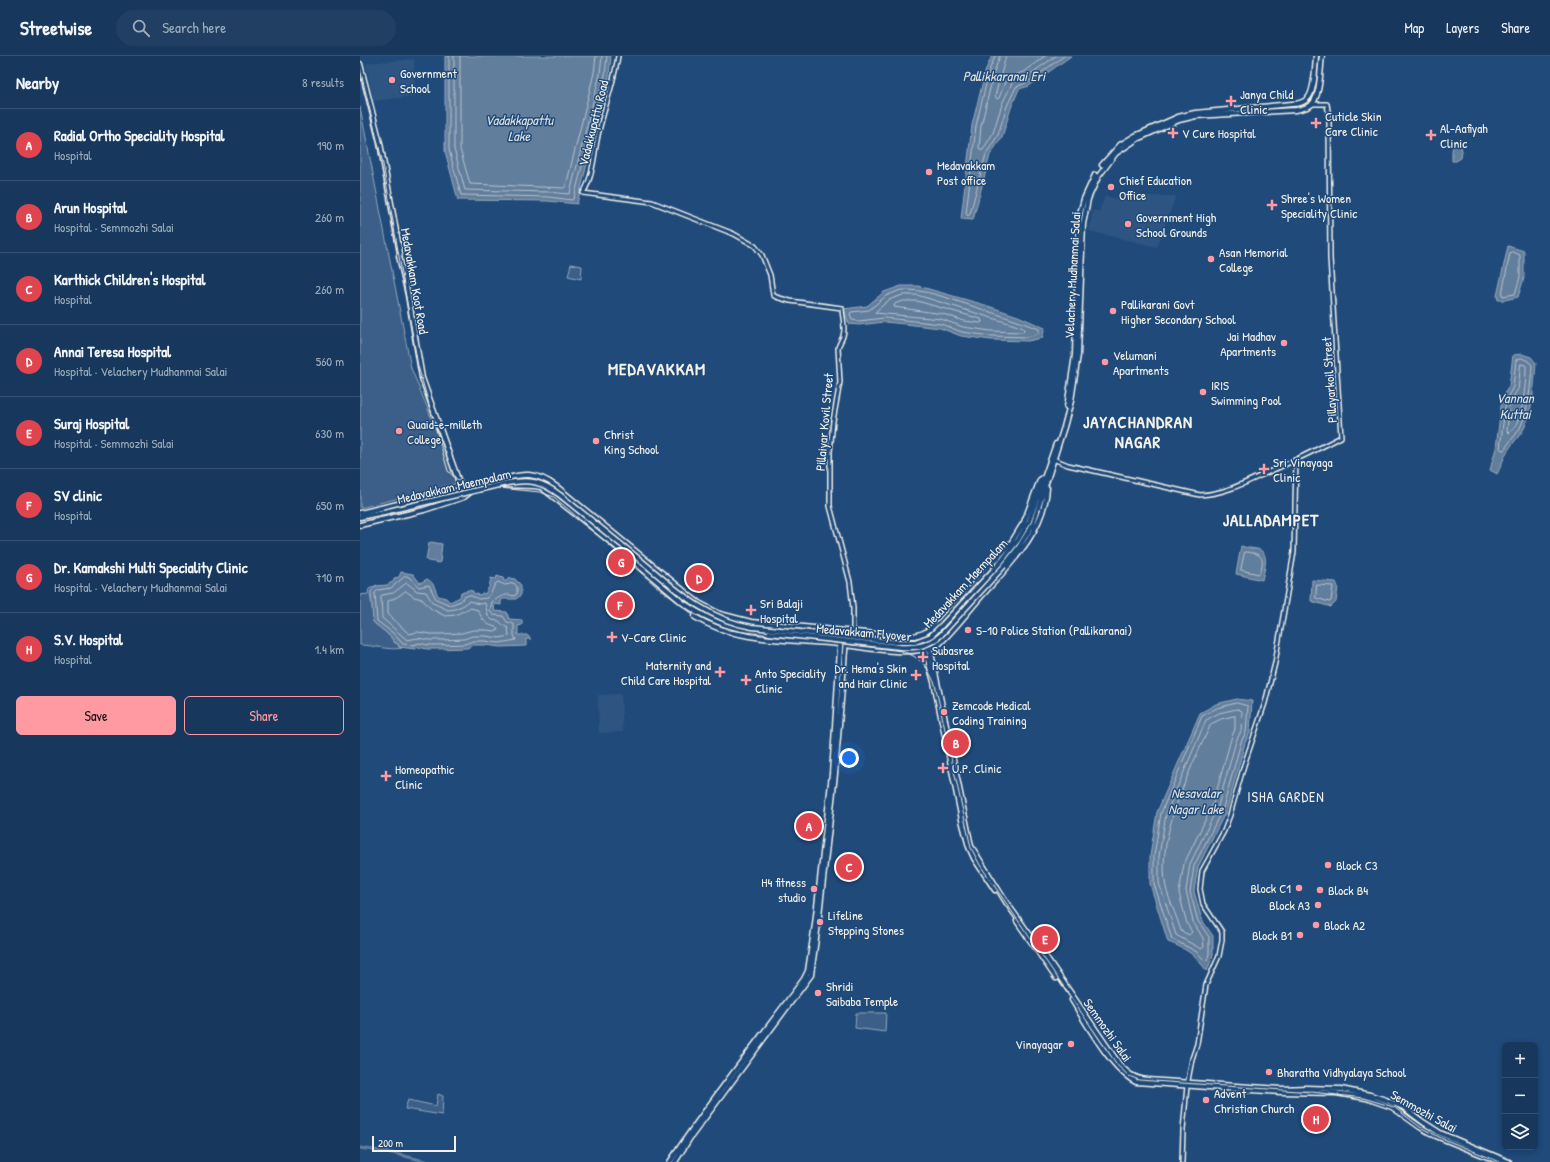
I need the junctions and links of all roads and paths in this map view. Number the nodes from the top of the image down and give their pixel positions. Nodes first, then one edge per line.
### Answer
1 (618, 56) edge
2 (1316, 56) edge
3 (1322, 56) edge
4 (360, 64) edge
5 (360, 72) edge
6 (1312, 104) junction
7 (399, 256) junction
8 (842, 308) joint
9 (1069, 405) junction
10 (1053, 459) junction
11 (1296, 460) junction
12 (1043, 478) junction
13 (544, 479) junction
14 (458, 480) junction
15 (1046, 484) junction
16 (482, 485) junction
17 (541, 487) junction
18 (461, 489) junction
19 (464, 497) junction
20 (360, 513) edge
21 (360, 517) edge
22 (360, 525) edge
23 (1002, 564) junction
24 (696, 611) junction
25 (816, 629) junction
26 (841, 631) junction
27 (846, 632) junction
28 (853, 633) junction
29 (924, 633) junction
30 (919, 635) junction
31 (892, 636) junction
32 (815, 642) junction
33 (840, 644) junction
34 (846, 645) junction
35 (927, 649) junction
36 (890, 650) junction
37 (817, 924) junction
38 (1188, 1084) junction
39 (1306, 1090) junction
40 (670, 1162) edge
41 (675, 1162) edge
42 (1182, 1162) edge
43 (1500, 1162) edge
44 (1509, 1162) edge

1 - 8 street, Vadakkupattu Road
2 - 9 main road, Velachery Mudhanmai Salai
3 - 6 main road
4 - 7 main road, Medavakkam Koot Road
5 - 7 main road
6 - 9 main road, Velachery Mudhanmai Salai
6 - 11 street, Pillayarkoil Street
7 - 14 main road, Medavakkam Koot Road
8 - 28 street, Pillaiyar Kovil Street
9 - 10 main road, Velachery Mudhanmai Salai
9 - 12 main road, Velachery Mudhanmai Salai
10 - 11 street, Pillayarkoil Street
10 - 15 main road, Velachery Mudhanmai Salai
11 - 38 street
12 - 23 main road, Medavakkam Maempalam
12 - 29 main road
13 - 16 main road
13 - 17 main road
13 - 25 main road
14 - 16 main road
14 - 18 main road, Medavakkam Koot Road
15 - 23 main road, Medavakkam Flyover
15 - 35 main road
16 - 18 main road
17 - 19 main road
17 - 24 main road
18 - 19 main road, Medavakkam Koot Road
18 - 20 main road
19 - 22 main road
21 - 23 main road, Medavakkam Maempalam, bridge
23 - 24 main road, Medavakkam Flyover, bridge
24 - 32 main road
25 - 26 main road
25 - 32 main road
26 - 27 main road
26 - 33 main road
27 - 28 main road
27 - 34 main road
28 - 31 main road
29 - 30 main road
29 - 35 main road, Semmozhi Salai
30 - 31 main road
30 - 35 main road, Semmozhi Salai
31 - 36 main road
32 - 33 main road
33 - 37 main road
34 - 36 main road
34 - 37 main road
35 - 36 main road
35 - 38 main road, Semmozhi Salai
37 - 40 main road
37 - 41 main road
38 - 39 main road, Semmozhi Salai
38 - 42 street
39 - 43 main road, Semmozhi Salai
39 - 44 main road, Semmozhi Salai

